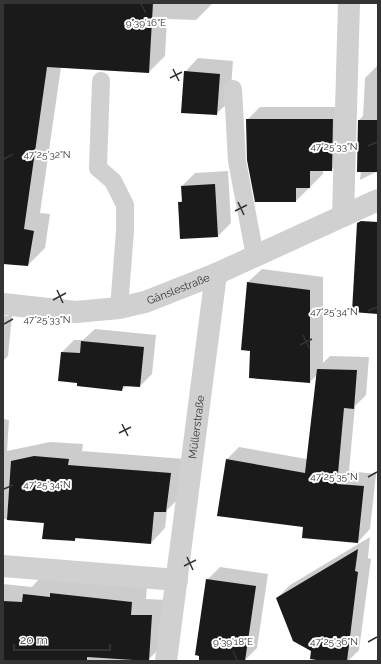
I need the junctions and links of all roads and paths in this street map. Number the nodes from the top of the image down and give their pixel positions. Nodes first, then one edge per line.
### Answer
1 (349, 3) edge
2 (100, 82) dead end
3 (233, 89) dead end
4 (378, 200) edge
5 (342, 216) junction
6 (255, 256) junction
7 (216, 274) junction
8 (3, 304) edge
9 (119, 308) junction
10 (3, 566) edge
11 (177, 580) junction
12 (166, 661) edge

1 - 5 street
2 - 9 lane
3 - 6 lane
4 - 5 street, Gänslestraße
5 - 6 street, Gänslestraße
6 - 7 street, Gänslestraße
7 - 9 street, Gänslestraße
7 - 11 street, Müllerstraße
8 - 9 street, Gänslestraße
10 - 11 street
11 - 12 street, Müllerstraße

